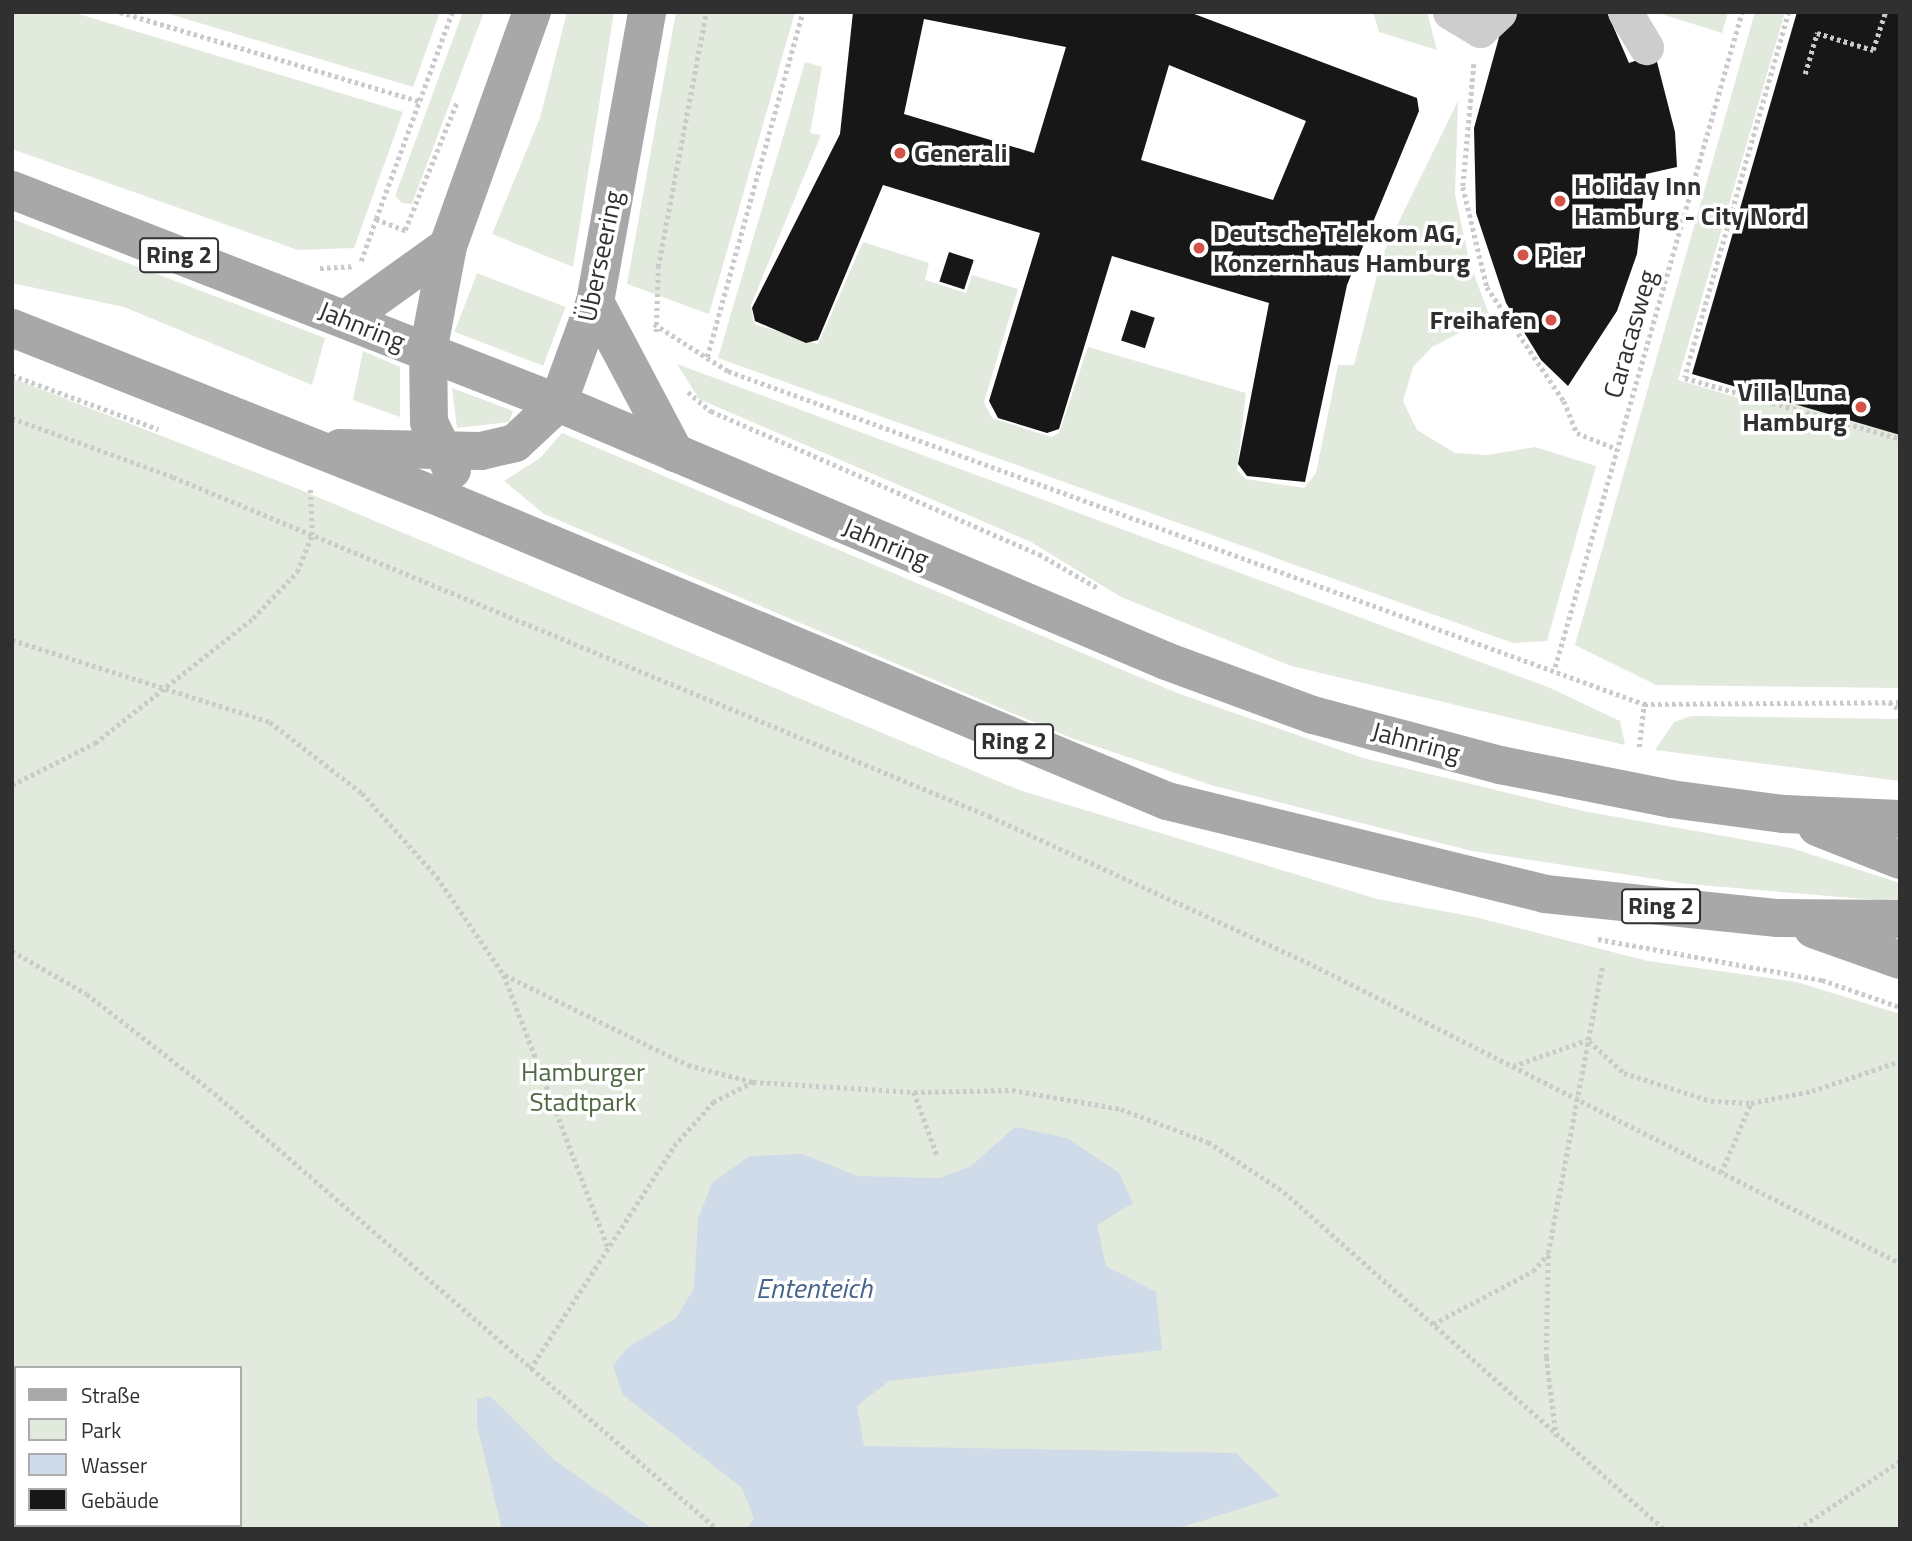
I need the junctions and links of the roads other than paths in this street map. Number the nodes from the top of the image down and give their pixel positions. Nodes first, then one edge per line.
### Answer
1 (533, 12) edge
2 (647, 12) edge
3 (1450, 12) edge
4 (1625, 12) edge
5 (1489, 21) edge
6 (1646, 47) dead end
7 (12, 190) edge
8 (431, 240) junction
9 (595, 302) junction
10 (346, 319) junction
11 (12, 328) edge
12 (428, 352) junction
13 (558, 403) junction
14 (439, 450) junction
15 (675, 453) junction
16 (314, 463) junction
17 (505, 524) junction
18 (1784, 814) junction
19 (1900, 819) edge
20 (1900, 860) edge
21 (1778, 918) junction
22 (1900, 919) edge
23 (1900, 960) edge

1 - 8 main road
2 - 9 main road, Überseering
3 - 5 lane
4 - 6 lane
7 - 10 main road, Jahnring / Ring 2
8 - 10 main road
8 - 12 main road
9 - 13 main road, Überseering
9 - 15 main road
10 - 12 main road, Jahnring / Ring 2
11 - 16 main road, Ring 2
12 - 13 main road, Jahnring / Ring 2
12 - 14 main road
13 - 14 main road, Überseering
13 - 15 main road, Jahnring / Ring 2
14 - 16 main road, Überseering
14 - 17 main road
15 - 18 main road, Jahnring / Ring 2
16 - 17 main road, Ring 2
17 - 21 main road, Ring 2
18 - 19 main road, Ring 2
18 - 20 main road
21 - 22 main road, Ring 2
21 - 23 main road

